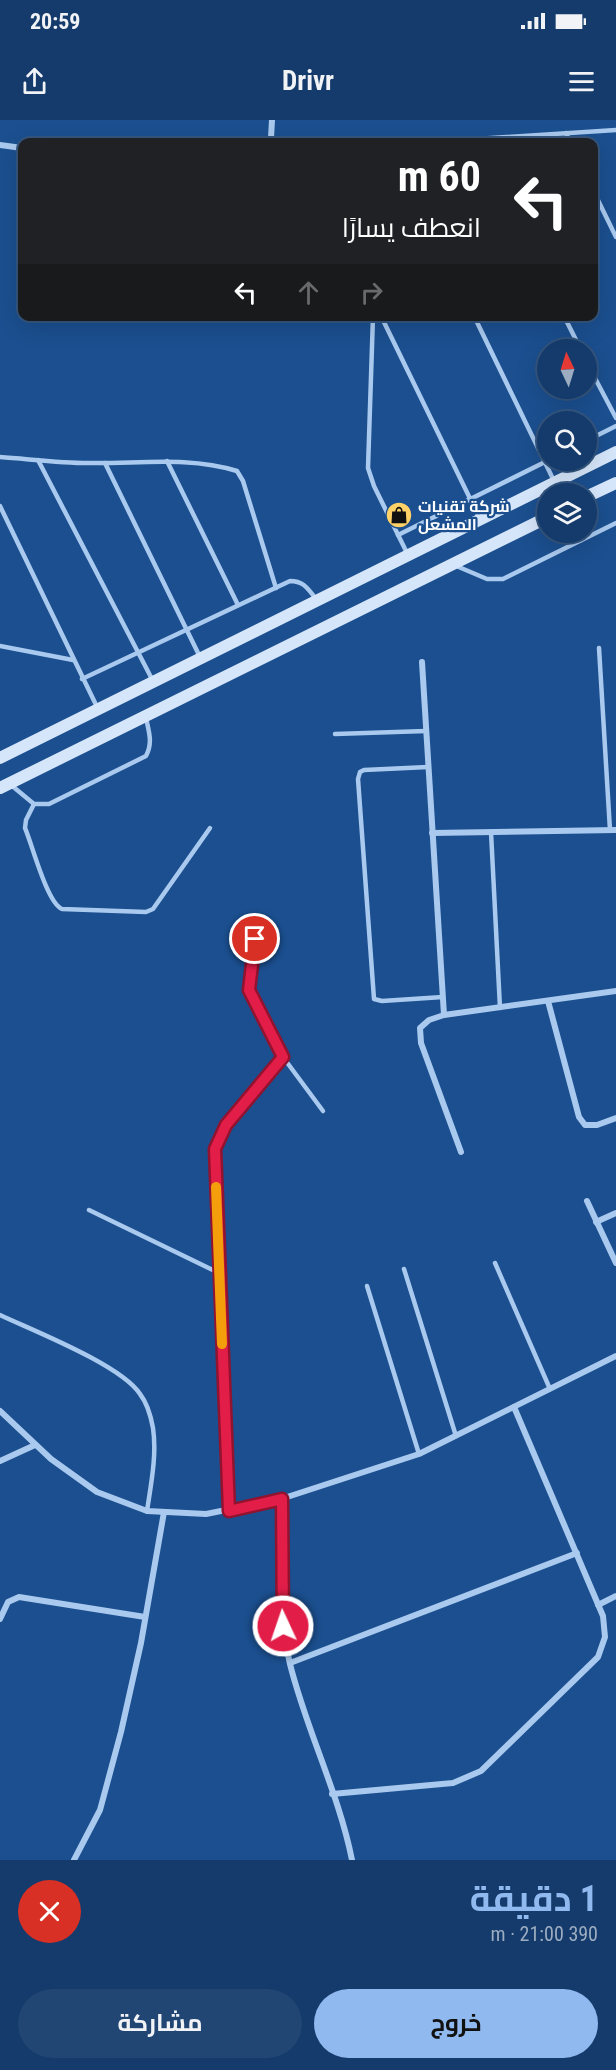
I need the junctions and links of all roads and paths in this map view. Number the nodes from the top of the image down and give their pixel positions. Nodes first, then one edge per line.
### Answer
1 (272, 120) edge
2 (616, 130) edge
3 (566, 134) junction
4 (271, 138) edge
5 (513, 138) edge
6 (568, 138) edge
7 (0, 145) edge
8 (18, 147) edge
9 (598, 200) edge
10 (616, 237) edge
11 (373, 321) edge
12 (383, 321) edge
13 (477, 321) edge
14 (566, 321) edge
15 (576, 339) edge
16 (597, 382) edge
17 (616, 418) edge
18 (616, 426) edge
19 (597, 436) edge
20 (537, 441) edge
21 (616, 452) edge
22 (0, 457) edge
23 (38, 460) junction
24 (167, 461) junction
25 (105, 463) junction
26 (537, 466) edge
27 (551, 471) edge
28 (555, 482) junction
29 (616, 483) edge
30 (597, 492) edge
31 (470, 500) junction
32 (0, 506) edge
33 (480, 519) junction
34 (537, 522) edge
35 (616, 523) edge
36 (597, 532) edge
37 (398, 535) junction
38 (576, 543) edge
39 (408, 555) junction
40 (452, 564) junction
41 (276, 588) junction
42 (317, 601) junction
43 (238, 605) junction
44 (187, 630) junction
45 (0, 646) edge
46 (599, 648) dead end
47 (138, 653) junction
48 (201, 658) junction
49 (73, 660) junction
50 (422, 662) dead end
51 (82, 679) junction
52 (153, 682) junction
53 (98, 710) junction
54 (145, 717) junction
55 (426, 731) junction
56 (335, 734) dead end
57 (0, 758) edge
58 (428, 767) junction
59 (4, 786) edge
60 (34, 804) junction
61 (210, 828) dead end
62 (613, 830) edge
63 (432, 832) junction
64 (491, 832) junction
65 (255, 939) dead end
66 (616, 991) edge
67 (442, 997) junction
68 (548, 1002) junction
69 (500, 1008) junction
70 (444, 1015) junction
71 (283, 1057) junction
72 (322, 1111) dead end
73 (616, 1118) edge
74 (461, 1152) dead end
75 (587, 1201) dead end
76 (89, 1210) dead end
77 (616, 1213) edge
78 (596, 1222) junction
79 (495, 1263) dead end
80 (616, 1263) edge
81 (404, 1269) dead end
82 (219, 1273) junction
83 (368, 1286) dead end
84 (0, 1315) edge
85 (616, 1356) edge
86 (550, 1389) junction
87 (514, 1407) junction
88 (0, 1411) edge
89 (456, 1436) junction
90 (36, 1444) junction
91 (419, 1454) junction
92 (0, 1461) edge
93 (282, 1499) junction
94 (147, 1511) junction
95 (229, 1511) junction
96 (164, 1512) junction
97 (577, 1553) junction
98 (616, 1596) edge
99 (598, 1605) junction
100 (145, 1617) junction
101 (0, 1618) edge
102 (290, 1663) junction
103 (332, 1794) junction
104 (74, 1860) edge
105 (352, 1860) edge

1 - 4 street
2 - 3 lane
3 - 5 lane
3 - 6 lane
7 - 8 street
9 - 10 lane
11 - 37 lane
12 - 31 lane
13 - 20 lane
14 - 15 lane
16 - 17 lane
18 - 19 lane
21 - 28 street
22 - 23 lane
23 - 25 lane
23 - 47 lane
24 - 25 lane
24 - 41 lane
24 - 43 lane
25 - 44 lane
26 - 31 lane
27 - 28 lane
28 - 33 street
29 - 30 street
31 - 33 lane
31 - 37 lane
32 - 49 lane
33 - 39 street
34 - 40 street
35 - 36 lane
37 - 39 lane
38 - 40 lane
39 - 42 street
40 - 54 street
41 - 42 lane
41 - 43 lane
42 - 48 street
43 - 44 lane
44 - 47 lane
44 - 48 lane
45 - 49 lane
46 - 62 lane
47 - 51 lane
47 - 52 lane
48 - 52 street
49 - 51 lane
50 - 55 street
51 - 53 lane
52 - 53 street
53 - 57 street
54 - 59 street
54 - 60 lane
55 - 56 lane
55 - 58 street
58 - 63 street
58 - 67 lane
59 - 60 lane
60 - 61 lane
62 - 64 street
63 - 64 street
63 - 67 street
64 - 69 lane
65 - 71 street
66 - 68 street
67 - 70 street
68 - 69 street
68 - 73 street
69 - 70 street
70 - 74 street
71 - 72 lane
71 - 82 street
75 - 78 street
76 - 82 lane
77 - 78 street
78 - 80 street
79 - 86 lane
81 - 89 lane
82 - 95 street
83 - 91 lane
84 - 94 lane
85 - 86 street
86 - 87 street
87 - 89 street
87 - 97 street
88 - 90 street
89 - 91 street
90 - 92 street
90 - 94 street
91 - 93 street
93 - 95 street
93 - 102 street
94 - 96 street
95 - 96 street
96 - 100 street
97 - 99 street
97 - 102 street
98 - 99 street
99 - 103 street
100 - 101 street
100 - 104 street
102 - 103 street
103 - 105 street

